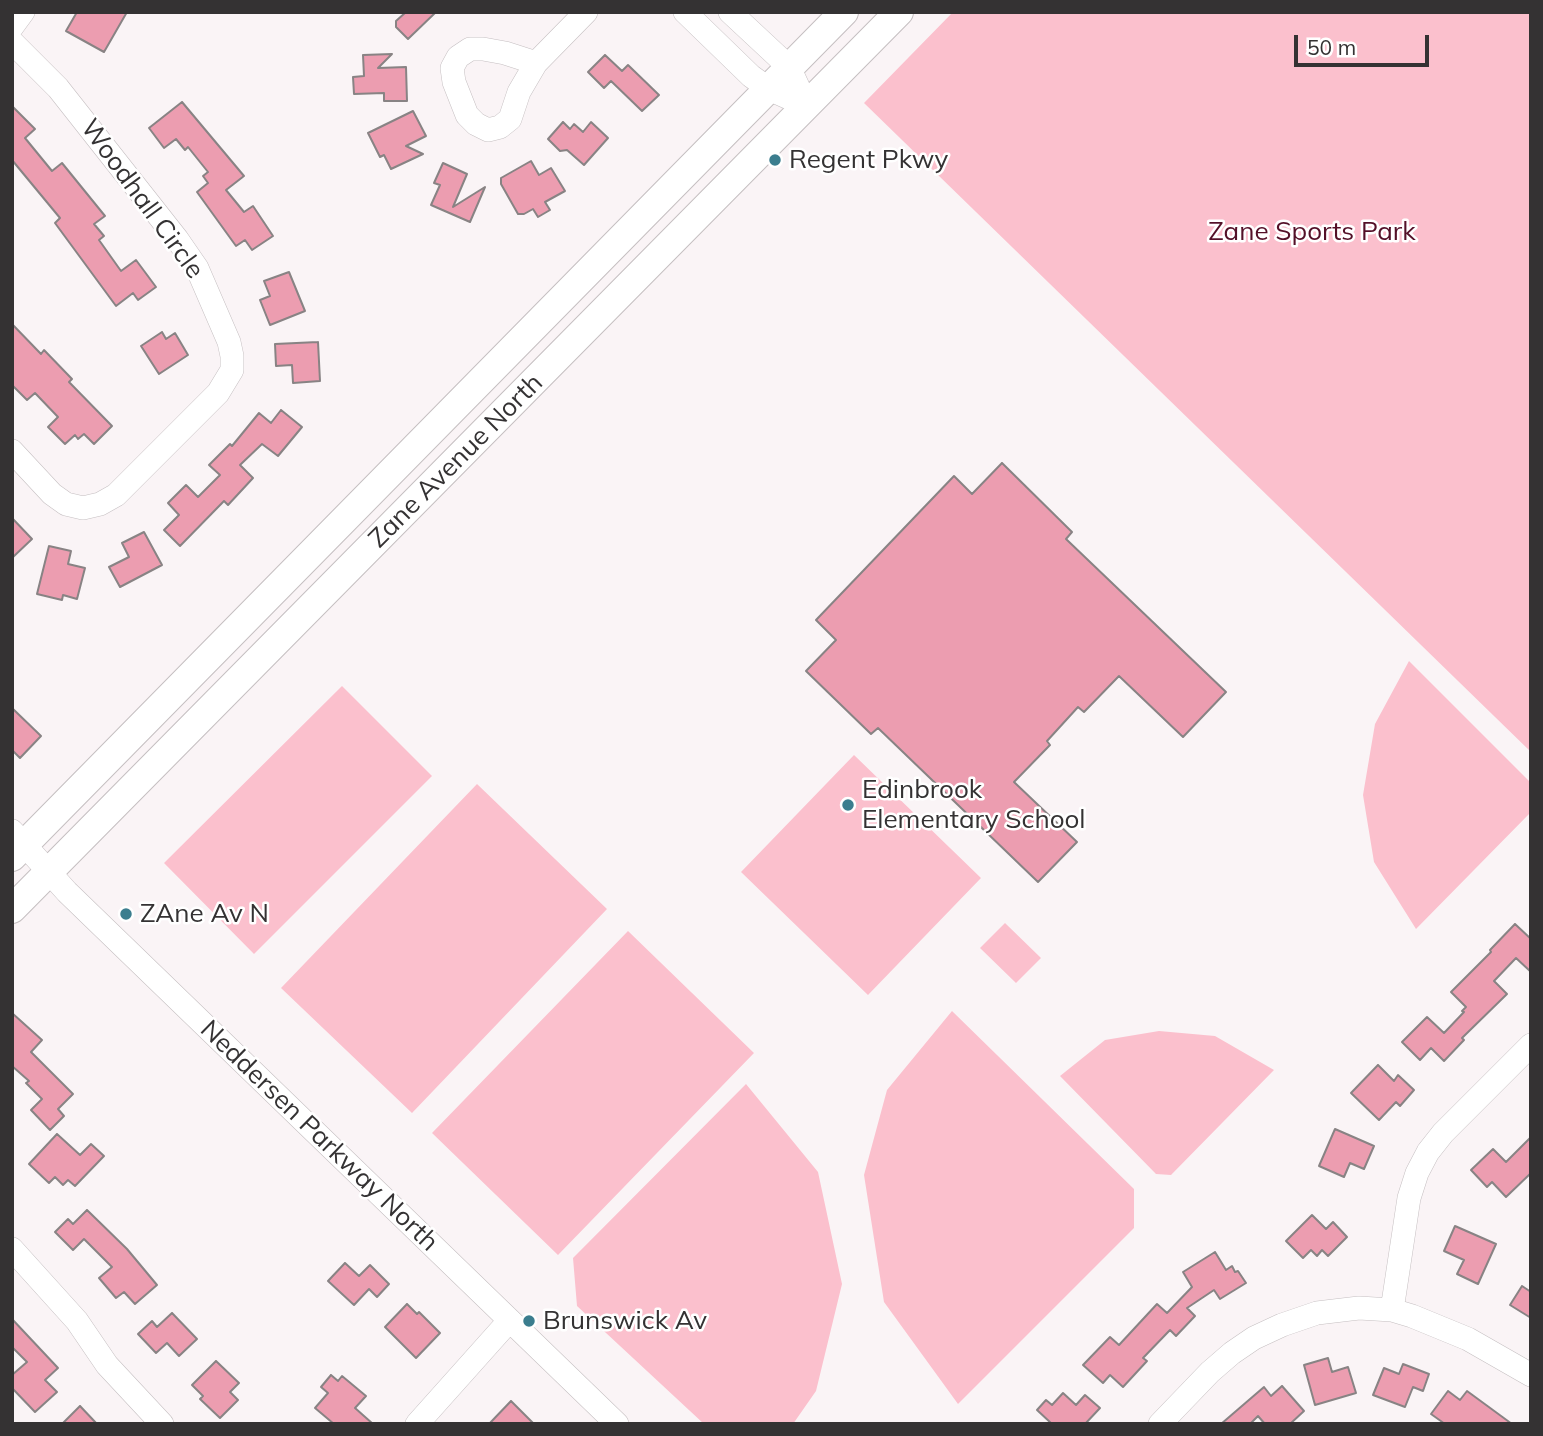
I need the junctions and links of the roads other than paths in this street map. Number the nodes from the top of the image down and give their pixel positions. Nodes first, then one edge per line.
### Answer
1 (23, 12) edge
2 (586, 12) edge
3 (685, 12) edge
4 (730, 12) edge
5 (844, 12) edge
6 (899, 12) edge
7 (12, 27) edge
8 (12, 42) edge
9 (536, 64) dead end
10 (789, 67) junction
11 (769, 89) junction
12 (807, 106) junction
13 (12, 451) edge
14 (16, 844) edge
15 (48, 872) junction
16 (12, 909) edge
17 (1531, 1045) edge
18 (12, 1249) edge
19 (1392, 1310) junction
20 (509, 1321) junction
21 (1531, 1375) edge
22 (162, 1424) edge
23 (417, 1424) edge
24 (617, 1424) edge
25 (1160, 1424) edge

1 - 7 street
2 - 9 street
3 - 11 street
4 - 10 street
5 - 10 main road, Zane Avenue North
6 - 12 main road, Zane Avenue North
8 - 13 street, Woodhall Circle
10 - 11 main road, Zane Avenue North
10 - 12 street
11 - 12 street
11 - 14 main road, Zane Avenue North
12 - 15 main road, Zane Avenue North
14 - 15 street, Neddersen Parkway North
15 - 16 main road, Zane Avenue North
15 - 20 street, Neddersen Parkway North
17 - 19 street
18 - 22 street
19 - 21 street
19 - 25 street
20 - 23 street
20 - 24 street, Neddersen Parkway North

